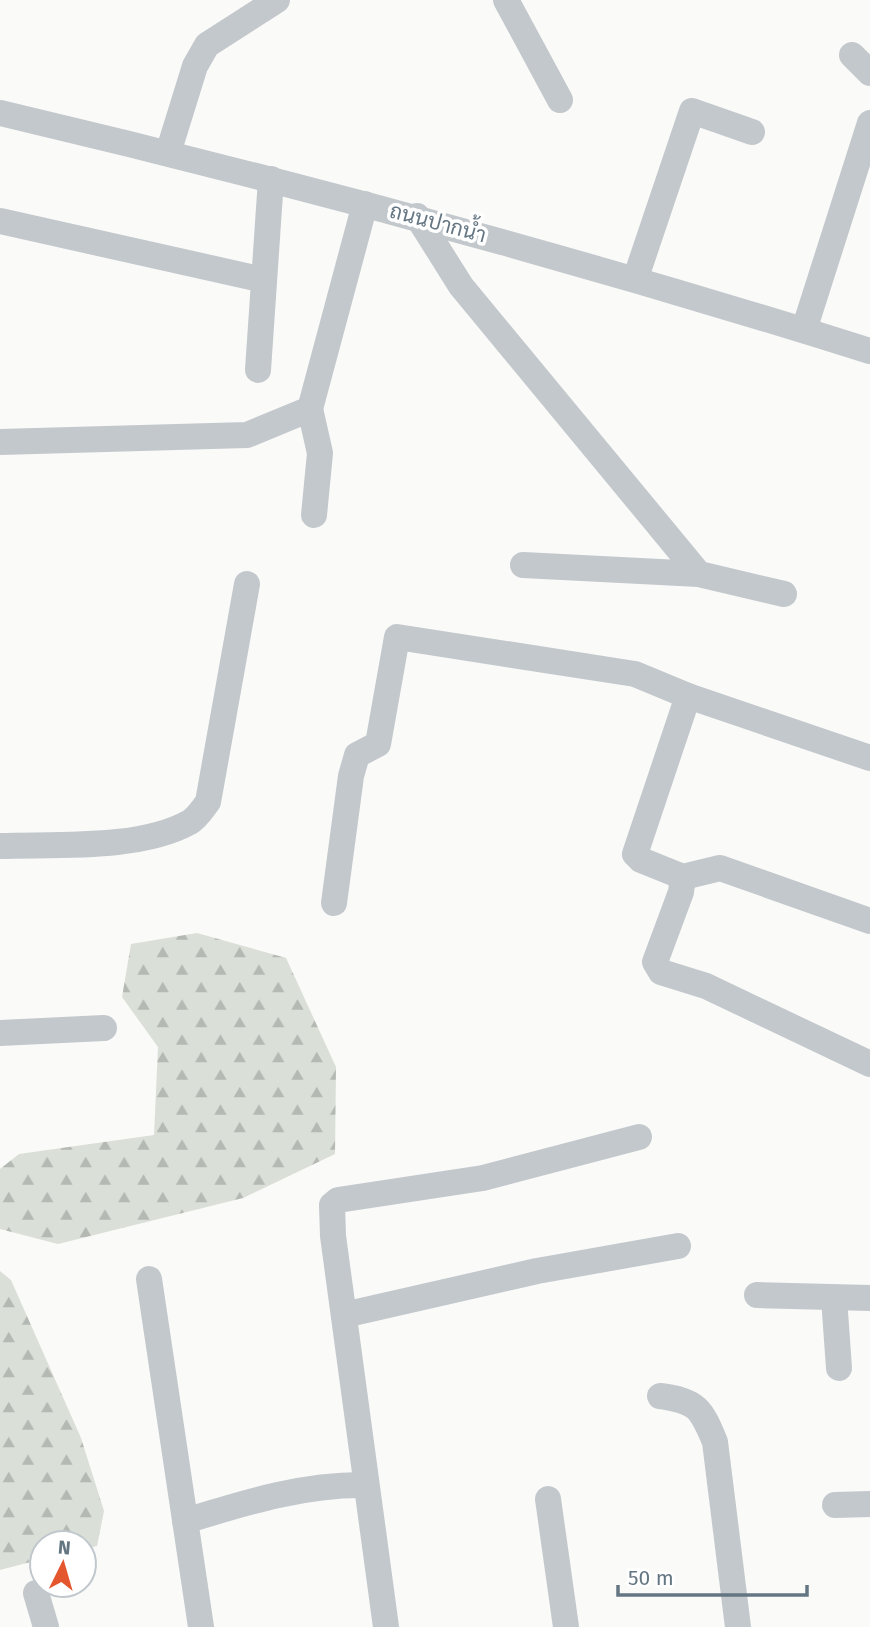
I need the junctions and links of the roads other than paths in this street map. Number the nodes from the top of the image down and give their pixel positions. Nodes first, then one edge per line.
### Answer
1 (277, 0) edge
2 (506, 0) edge
3 (560, 100) dead end
4 (0, 113) edge
5 (870, 123) edge
6 (752, 132) dead end
7 (168, 153) junction
8 (271, 179) junction
9 (365, 204) junction
10 (417, 216) junction
11 (0, 221) edge
12 (636, 278) junction
13 (264, 280) junction
14 (804, 330) junction
15 (870, 351) edge
16 (258, 370) dead end
17 (310, 409) junction
18 (0, 442) edge
19 (314, 515) dead end
20 (523, 565) dead end
21 (699, 574) junction
22 (247, 584) dead end
23 (784, 594) dead end
24 (688, 696) junction
25 (870, 758) edge
26 (0, 846) edge
27 (683, 877) junction
28 (334, 903) dead end
29 (870, 921) edge
30 (104, 1028) dead end
31 (0, 1033) edge
32 (870, 1064) edge
33 (639, 1137) dead end
34 (678, 1246) dead end
35 (149, 1279) dead end
36 (757, 1295) dead end
37 (834, 1298) junction
38 (870, 1298) edge
39 (344, 1315) junction
40 (839, 1368) dead end
41 (660, 1396) dead end
42 (366, 1485) junction
43 (548, 1499) dead end
44 (870, 1504) edge
45 (835, 1505) dead end
46 (185, 1521) junction
47 (38, 1599) edge
48 (46, 1627) edge
49 (201, 1627) edge
50 (386, 1627) edge
51 (566, 1627) edge
52 (738, 1627) edge

1 - 7 street
2 - 3 street
4 - 7 street, ถนนปากน้ำ
5 - 14 street
6 - 12 street
7 - 8 street, ถนนปากน้ำ
8 - 9 street, ถนนปากน้ำ
8 - 13 street
9 - 10 street, ถนนปากน้ำ
9 - 17 street
10 - 12 street, ถนนปากน้ำ
10 - 21 street
11 - 13 street
12 - 14 street, ถนนปากน้ำ
13 - 16 street
14 - 15 street, ถนนปากน้ำ
17 - 18 street
17 - 19 street
20 - 21 street
21 - 23 street
22 - 26 street
24 - 25 street
24 - 27 street
24 - 28 street
27 - 29 street
27 - 32 street
30 - 31 street
33 - 39 street
34 - 39 street
35 - 46 street
36 - 37 street
37 - 38 street
37 - 40 street
39 - 42 street
41 - 52 street
42 - 46 street
42 - 50 street
43 - 51 street
44 - 45 street
46 - 49 street
47 - 48 street

